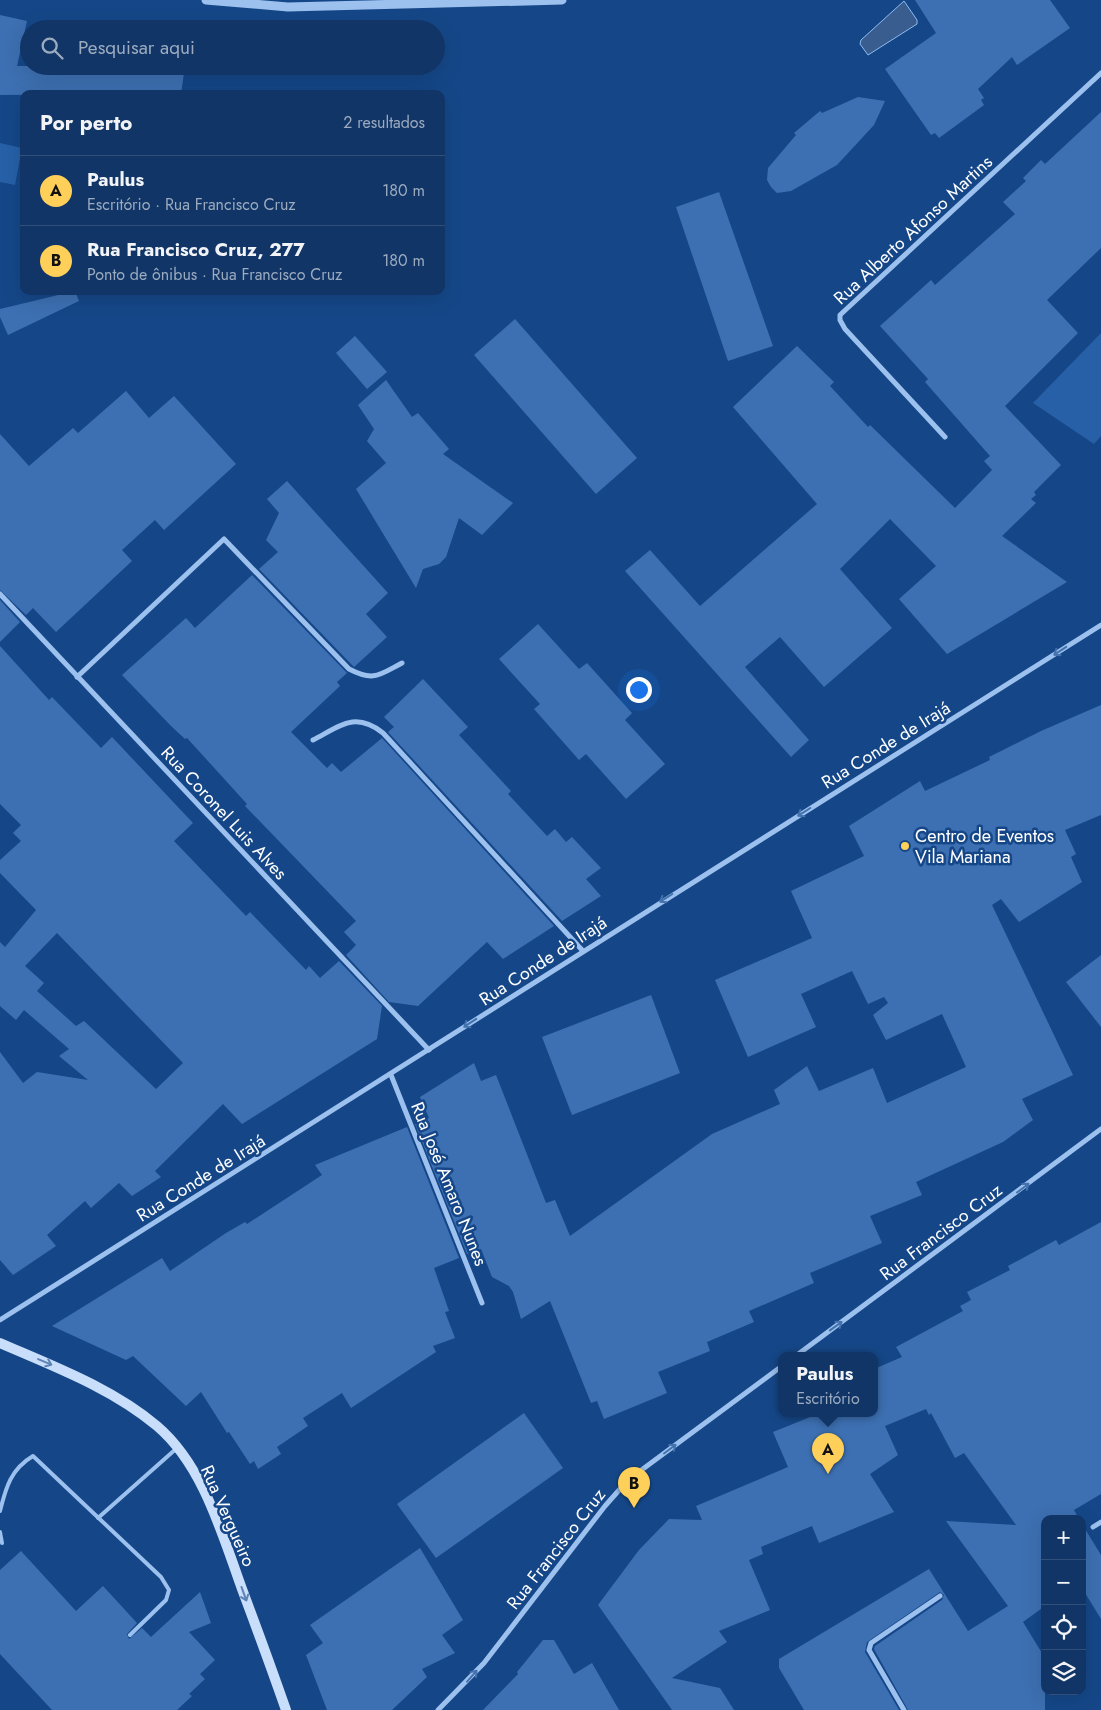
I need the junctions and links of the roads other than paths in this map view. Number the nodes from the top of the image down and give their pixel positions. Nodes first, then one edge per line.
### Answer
1 (206, 0) edge
2 (562, 0) edge
3 (237, 2) edge
4 (1101, 73) edge
5 (945, 437) dead end
6 (0, 594) edge
7 (1101, 625) edge
8 (402, 663) dead end
9 (77, 677) junction
10 (313, 740) dead end
11 (583, 951) junction
12 (429, 1050) junction
13 (391, 1075) junction
14 (1101, 1130) edge
15 (482, 1303) dead end
16 (0, 1320) edge
17 (0, 1343) edge
18 (801, 1352) edge
19 (778, 1369) edge
20 (177, 1448) junction
21 (0, 1511) edge
22 (98, 1518) junction
23 (1101, 1522) edge
24 (1094, 1527) dead end
25 (0, 1532) edge
26 (2, 1543) dead end
27 (940, 1596) dead end
28 (130, 1635) dead end
29 (286, 1710) edge
30 (438, 1710) edge
31 (904, 1710) edge

1 - 3 street
2 - 3 street
4 - 5 street, Rua Alberto Afonso Martins
6 - 9 street, Rua Coronel Luis Alves
7 -> 11 street, Rua Conde de Irajá
8 - 9 street
9 - 12 street, Rua Coronel Luis Alves
10 - 11 street
11 -> 12 street, Rua Conde de Irajá
12 - 13 street, Rua Conde de Irajá
13 - 15 street, Rua José Amaro Nunes
13 - 16 street, Rua Conde de Irajá
18 -> 14 street, Rua Francisco Cruz
17 -> 20 main road, Rua Vergueiro
30 -> 19 street, Rua Francisco Cruz
20 - 22 lane
20 -> 29 main road, Rua Vergueiro
21 - 22 lane
22 - 28 lane
23 - 24 street
25 - 26 lane
27 - 31 street

